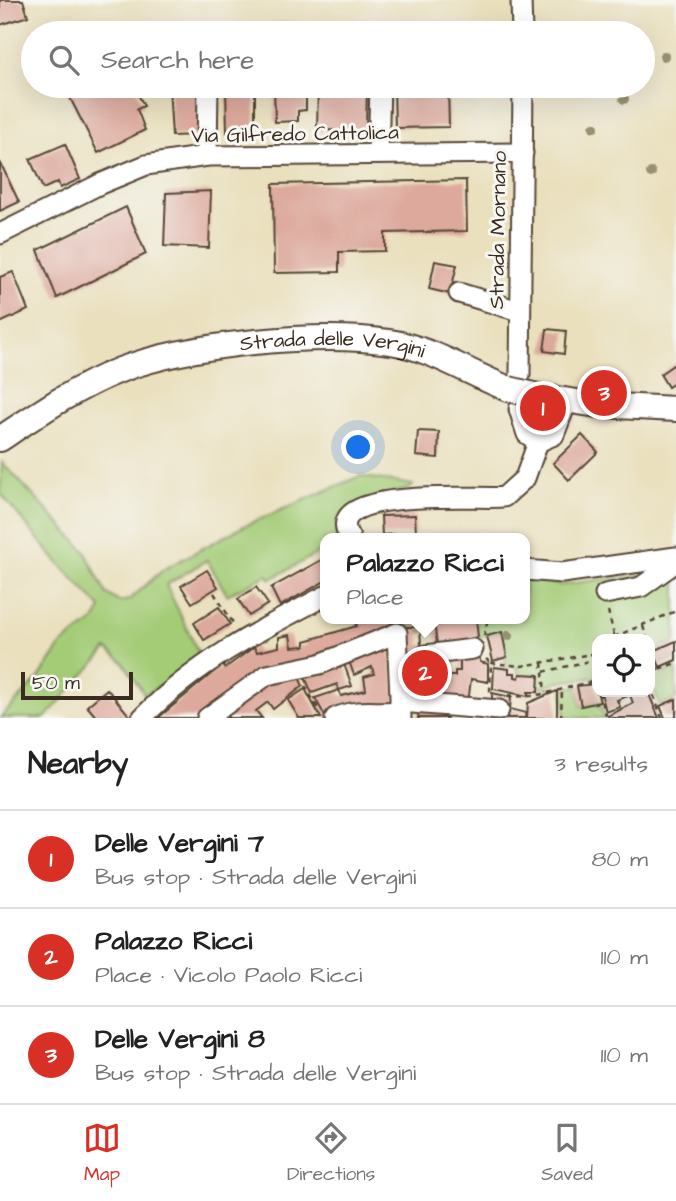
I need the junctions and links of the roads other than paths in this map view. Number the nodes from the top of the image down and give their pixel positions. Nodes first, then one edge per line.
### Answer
1 (521, 0) edge
2 (522, 21) edge
3 (208, 98) edge
4 (380, 98) edge
5 (523, 98) edge
6 (523, 153) junction
7 (378, 155) junction
8 (207, 156) junction
9 (0, 234) edge
10 (459, 293) dead end
11 (519, 312) junction
12 (521, 392) junction
13 (567, 401) junction
14 (676, 409) edge
15 (0, 439) edge
16 (538, 442) junction
17 (347, 533) edge
18 (676, 560) edge
19 (530, 570) edge
20 (604, 594) road end
21 (320, 599) edge
22 (479, 644) road end
23 (398, 657) junction
24 (493, 703) road end
25 (401, 710) edge
26 (142, 718) edge
27 (207, 718) edge
28 (335, 718) edge

1 - 2 street
3 - 8 street
4 - 7 street
5 - 6 street, Strada Mornano
6 - 7 street, Via Gilfredo Cattolica
6 - 11 street, Strada Mornano
7 - 8 street, Via Gilfredo Cattolica
8 - 9 street, Via Gilfredo Cattolica
10 - 11 street
11 - 12 street, Strada Mornano
12 - 13 main road, Strada delle Vergini
12 - 15 main road, Strada delle Vergini
12 - 16 street, Strada Mornano
13 - 14 main road, Strada delle Vergini
13 - 16 street
16 - 17 street
18 - 19 street
18 - 20 street
21 - 26 street
22 - 23 street
23 - 25 street
23 - 27 street
24 - 25 street
25 - 28 street

